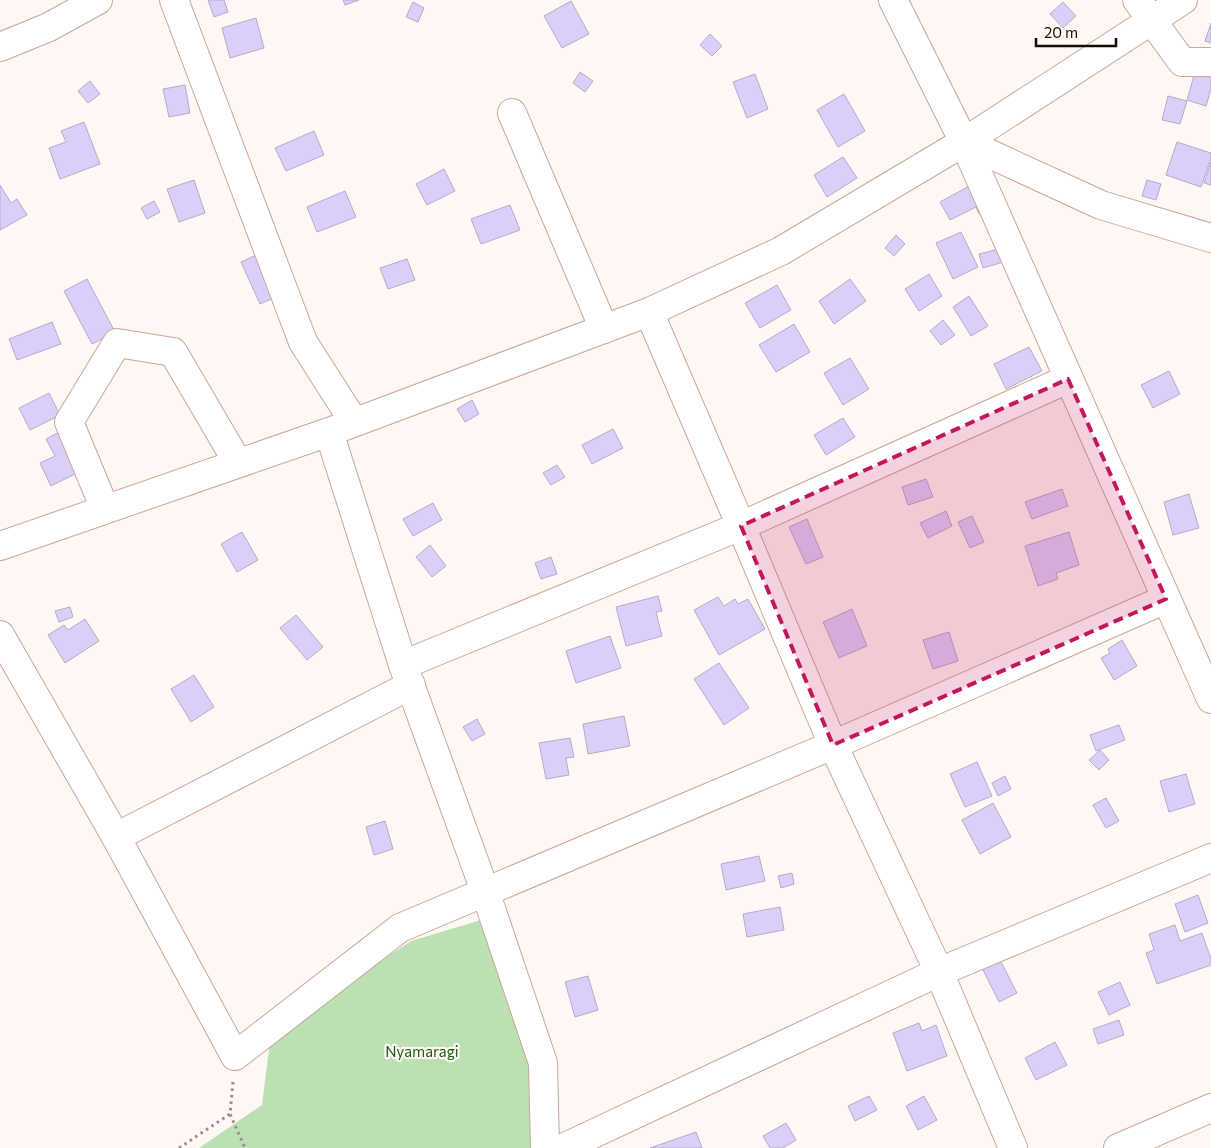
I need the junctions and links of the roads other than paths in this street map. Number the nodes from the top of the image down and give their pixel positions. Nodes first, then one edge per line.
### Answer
1 (98, 0) edge
2 (174, 0) edge
3 (894, 0) edge
4 (1183, 0) edge
5 (1144, 10) edge
6 (0, 47) edge
7 (1211, 62) edge
8 (512, 113) dead end
9 (964, 142) junction
10 (1211, 238) edge
11 (649, 312) junction
12 (604, 328) junction
13 (1068, 379) junction
14 (354, 422) junction
15 (329, 432) junction
16 (238, 463) junction
17 (105, 509) junction
18 (741, 526) junction
19 (0, 546) edge
20 (1166, 599) junction
21 (0, 635) edge
22 (407, 675) junction
23 (1211, 699) edge
24 (833, 744) junction
25 (116, 837) junction
26 (1211, 858) edge
27 (485, 891) junction
28 (939, 972) junction
29 (1211, 1108) edge
30 (545, 1148) edge
31 (563, 1148) edge
32 (1013, 1148) edge
33 (1118, 1148) edge

1 - 6 street
2 - 14 street
3 - 9 street
4 - 5 street
5 - 7 street
5 - 9 street
8 - 12 street
9 - 10 street
9 - 11 street
9 - 13 street
11 - 12 street
11 - 18 street
12 - 14 street
13 - 18 street
13 - 20 street
14 - 15 street
15 - 16 street
15 - 22 street
16 - 17 street
16 - 17 street
17 - 19 street
18 - 22 street
18 - 24 street
20 - 23 street
20 - 24 street
21 - 25 street
22 - 25 street
22 - 27 street
24 - 27 street
24 - 28 street
25 - 27 street
26 - 28 street
27 - 30 street
28 - 31 street
28 - 32 street
29 - 33 street

